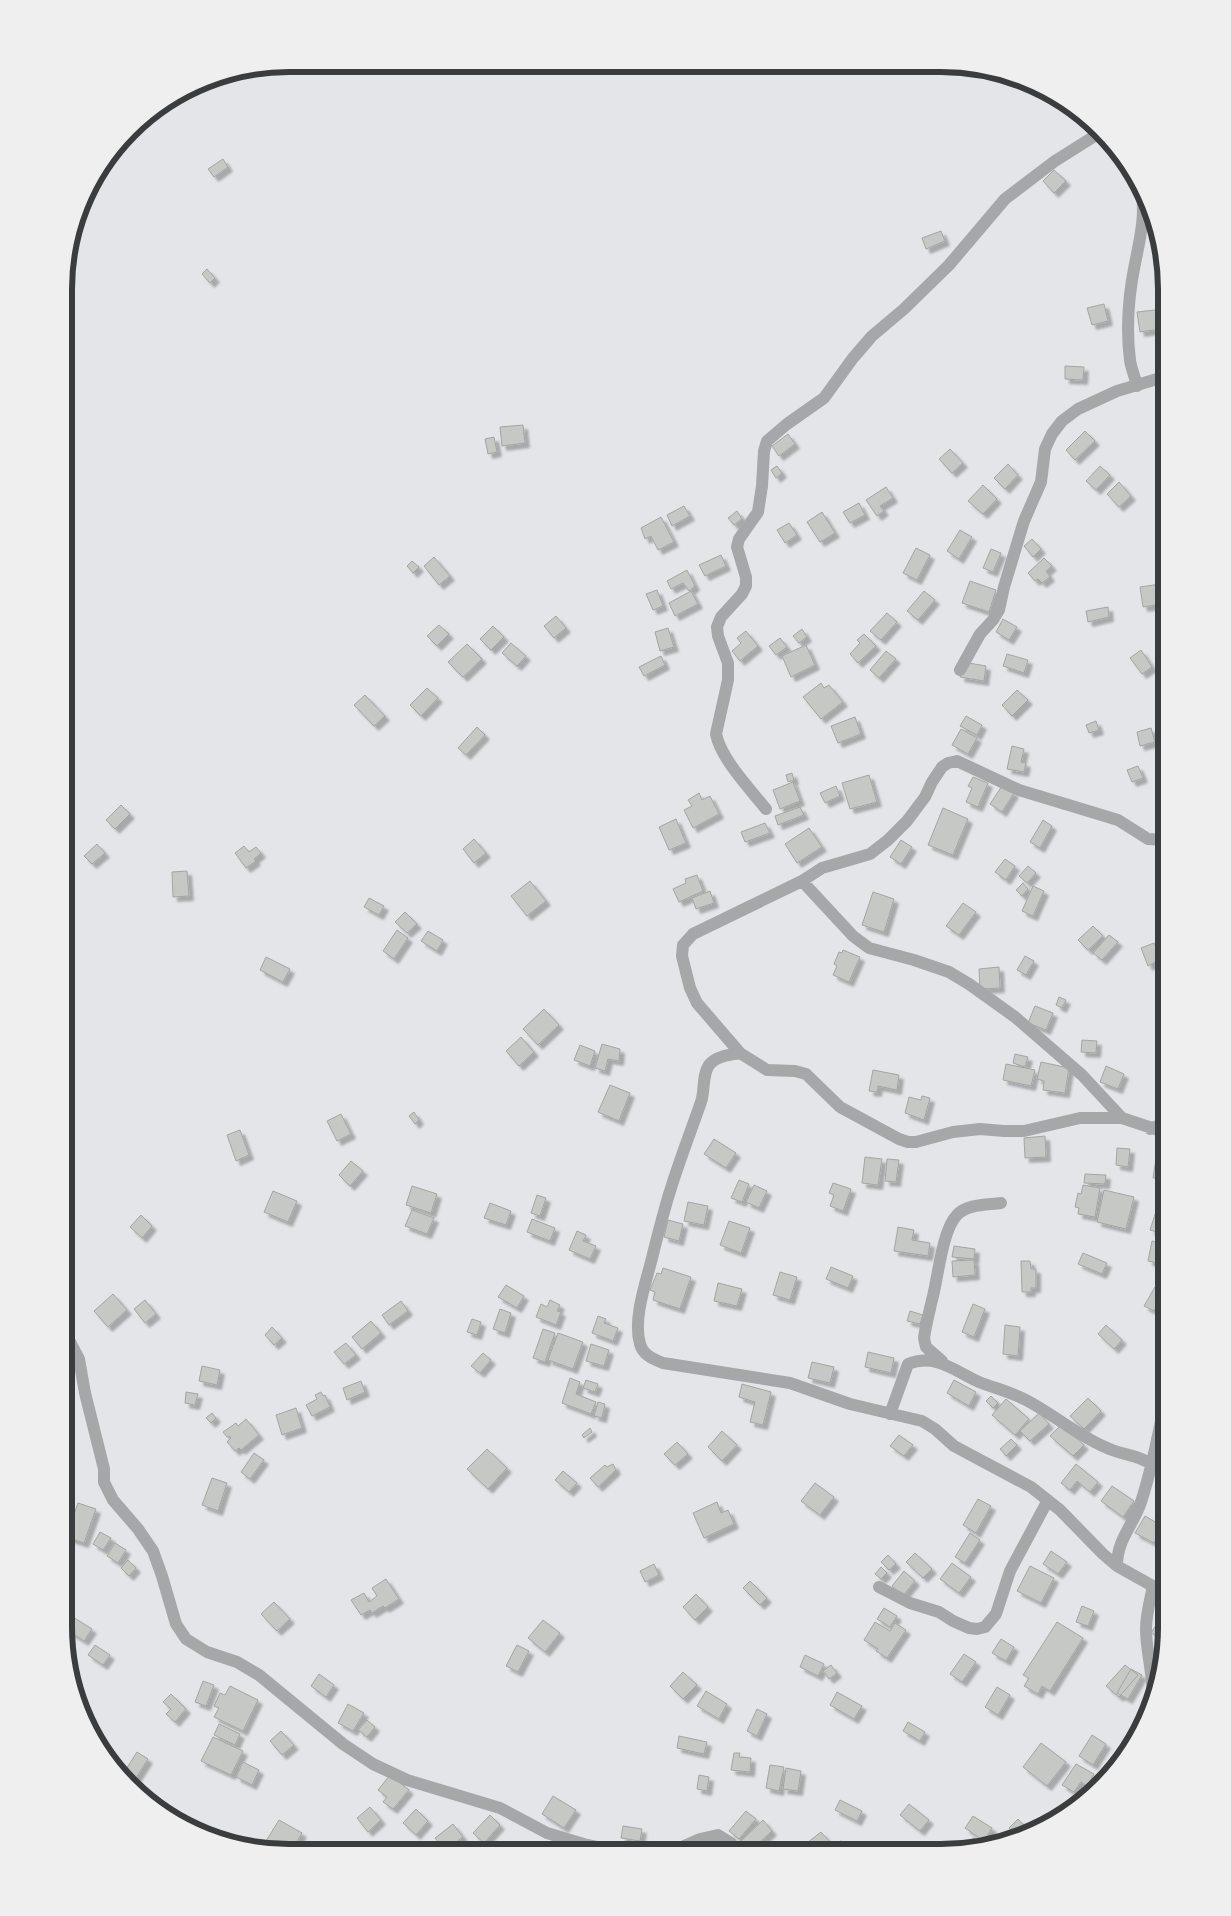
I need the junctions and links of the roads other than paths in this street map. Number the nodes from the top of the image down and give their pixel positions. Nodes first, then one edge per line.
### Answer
1 (1095, 136) edge
2 (1143, 208) edge
3 (1158, 379) edge
4 (1137, 386) junction
5 (960, 670) dead end
6 (766, 809) dead end
7 (1158, 840) edge
8 (802, 881) junction
9 (740, 1053) junction
10 (1122, 1118) junction
11 (1158, 1125) edge
12 (1150, 1128) junction
13 (1158, 1131) edge
14 (1001, 1203) dead end
15 (72, 1346) edge
16 (944, 1363) junction
17 (890, 1414) junction
18 (1158, 1451) edge
19 (1151, 1464) junction
20 (1048, 1500) junction
21 (1117, 1566) junction
22 (1153, 1586) junction
23 (879, 1587) dead end
24 (1158, 1589) edge
25 (1151, 1681) edge
26 (584, 1844) edge
27 (690, 1844) edge
28 (732, 1844) edge

1 - 6 street
2 - 4 street
3 - 4 street
4 - 5 street
7 - 8 street
8 - 9 street
8 - 10 street
9 - 10 street
9 - 17 street
10 - 12 street
11 - 12 street
12 - 13 street
14 - 16 street
15 - 26 street
16 - 17 street
16 - 19 street
17 - 20 street
18 - 19 street
19 - 21 street
20 - 21 street
20 - 23 street
21 - 22 street
22 - 24 street
22 - 25 street
27 - 28 street

